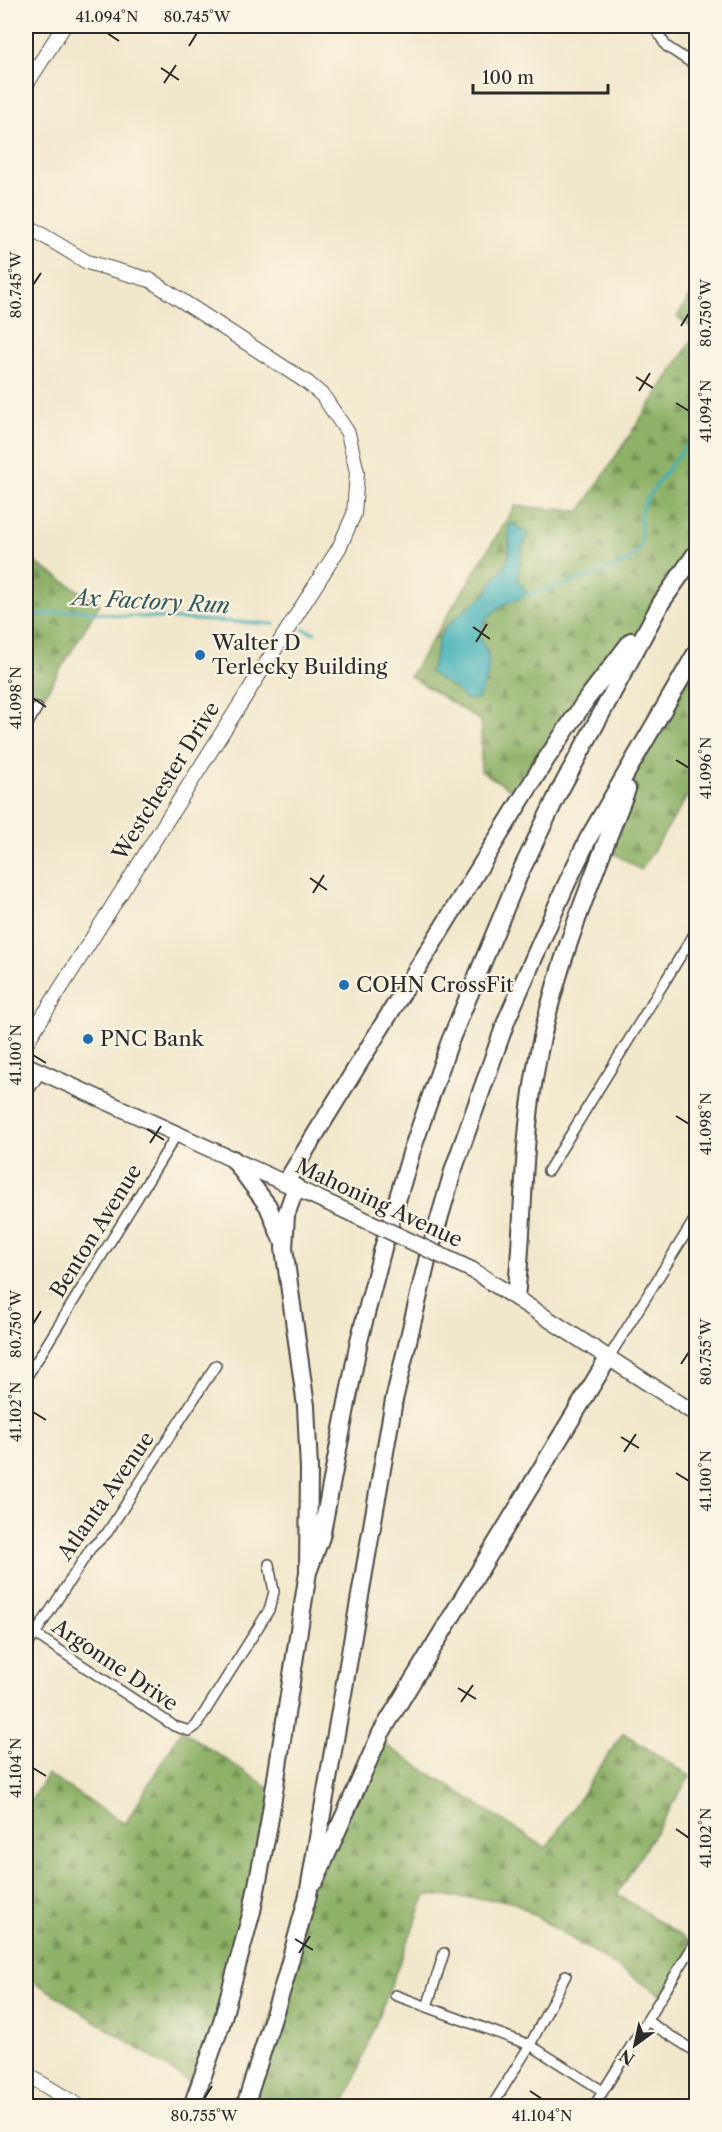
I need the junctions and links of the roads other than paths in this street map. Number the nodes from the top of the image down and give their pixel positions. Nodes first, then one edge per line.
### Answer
1 (64, 26) edge
2 (654, 26) edge
3 (696, 66) edge
4 (26, 85) edge
5 (26, 225) edge
6 (696, 553) edge
7 (661, 603) junction
8 (696, 653) edge
9 (38, 708) dead end
10 (26, 727) edge
11 (643, 746) junction
12 (696, 931) edge
13 (26, 1043) edge
14 (26, 1065) edge
15 (41, 1072) junction
16 (26, 1095) edge
17 (177, 1134) junction
18 (233, 1159) junction
19 (548, 1171) dead end
20 (291, 1185) junction
21 (696, 1217) edge
22 (284, 1248) junction
23 (516, 1297) junction
24 (609, 1358) junction
25 (216, 1365) dead end
26 (26, 1378) edge
27 (696, 1414) edge
28 (269, 1564) dead end
29 (308, 1572) junction
30 (26, 1628) edge
31 (35, 1634) junction
32 (26, 1648) edge
33 (308, 1895) junction
34 (696, 1941) edge
35 (444, 1953) dead end
36 (566, 1975) dead end
37 (395, 1995) dead end
38 (427, 2007) junction
39 (647, 2021) junction
40 (530, 2045) junction
41 (696, 2052) edge
42 (26, 2073) edge
43 (603, 2091) junction
44 (79, 2106) edge
45 (192, 2106) edge
46 (245, 2106) edge
47 (492, 2106) edge
48 (594, 2106) edge

1 - 4 street
2 - 3 street
5 - 13 street, Westchester Drive
6 - 7 highway
7 - 20 highway
7 - 29 highway
8 - 11 highway
9 - 10 street
11 - 23 highway
11 - 33 highway
12 - 19 street
14 - 15 main road, Mahoning Avenue
15 - 16 street
15 - 17 main road, Mahoning Avenue
17 - 18 main road, Mahoning Avenue
17 - 26 street, Benton Avenue
18 - 20 main road, Mahoning Avenue
18 - 22 highway
20 - 22 highway
20 - 23 main road, Mahoning Avenue, bridge
21 - 24 street
22 - 29 highway
23 - 24 main road, Mahoning Avenue
24 - 27 main road, Mahoning Avenue
24 - 33 highway
25 - 31 street, Atlanta Avenue
28 - 31 street, Argonne Drive
29 - 45 highway
30 - 31 street, Argonne Drive
31 - 32 street, Atlanta Avenue
33 - 46 highway
34 - 39 street
35 - 38 street
36 - 40 street
37 - 38 street
38 - 40 street
39 - 41 street
39 - 43 street
40 - 43 street
40 - 47 street
42 - 44 street
43 - 48 street

